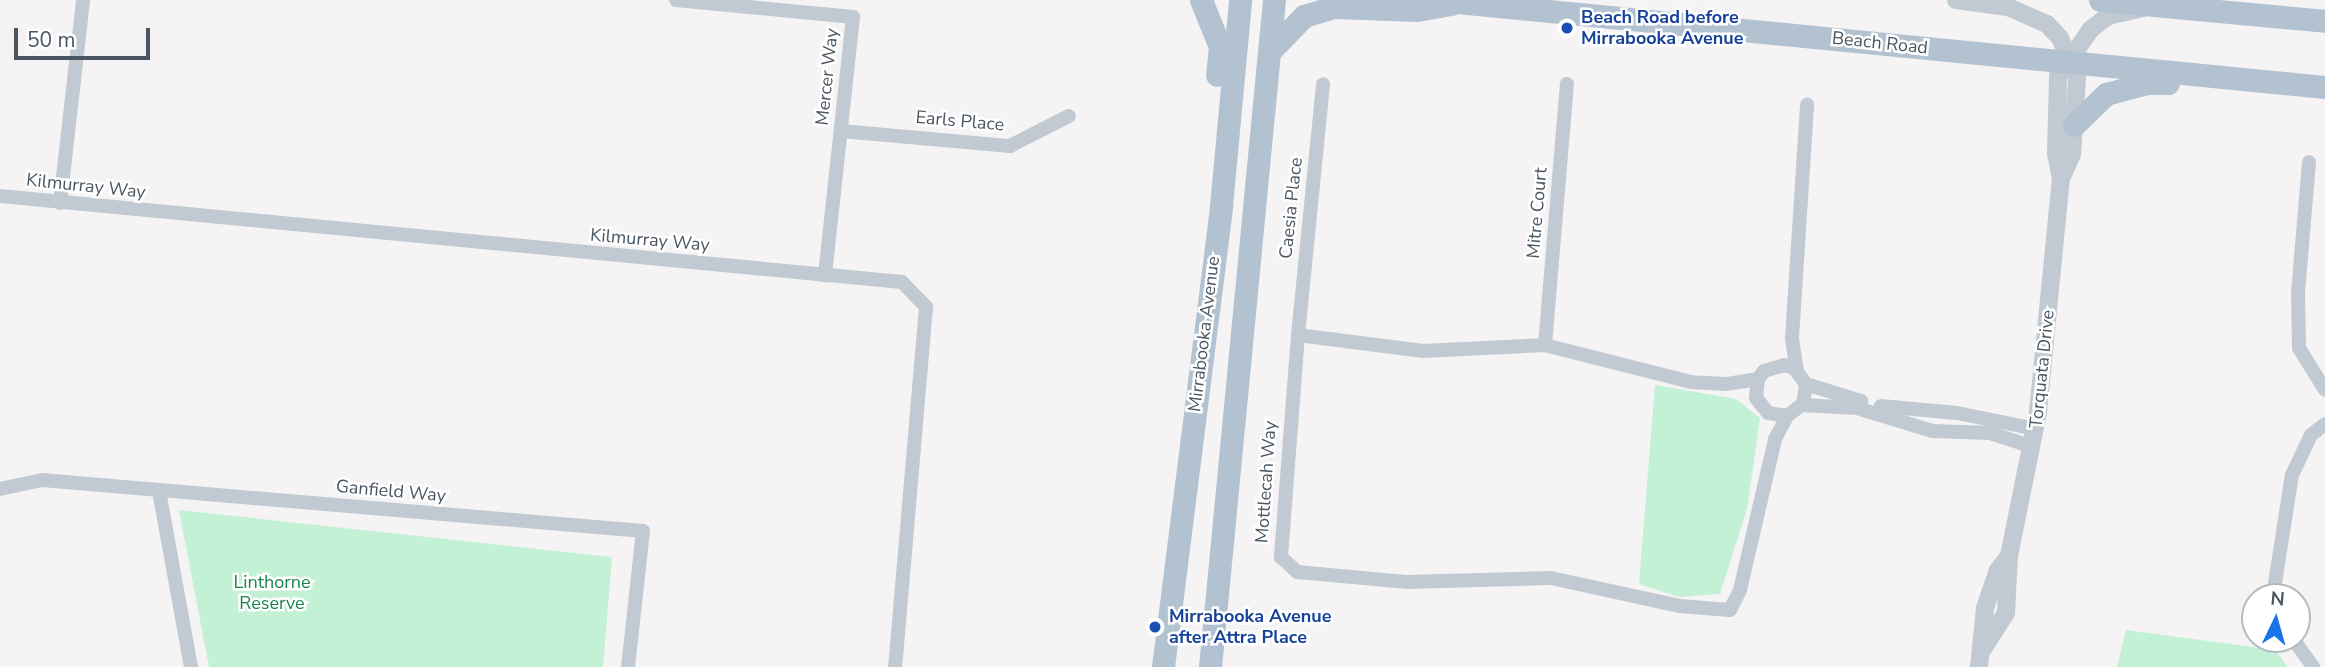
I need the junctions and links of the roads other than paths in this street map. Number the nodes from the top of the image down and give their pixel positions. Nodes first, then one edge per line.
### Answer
1 (83, 0) edge
2 (676, 0) edge
3 (1201, 0) edge
4 (1240, 0) edge
5 (1274, 0) edge
6 (1436, 0) edge
7 (1956, 0) edge
8 (2099, 0) edge
9 (1468, 2) edge
10 (2155, 5) junction
11 (2325, 21) edge
12 (1270, 51) junction
13 (2068, 63) junction
14 (2255, 80) junction
15 (1567, 84) dead end
16 (1323, 85) dead end
17 (2325, 87) edge
18 (1807, 104) dead end
19 (1069, 116) dead end
20 (2074, 125) junction
21 (841, 131) junction
22 (2309, 162) dead end
23 (2061, 179) junction
24 (0, 196) edge
25 (60, 203) junction
26 (1221, 206) junction
27 (825, 275) junction
28 (1297, 335) junction
29 (1791, 338) junction
30 (1545, 345) junction
31 (1773, 366) junction
32 (1802, 378) junction
33 (1758, 379) junction
34 (1727, 384) junction
35 (2325, 390) edge
36 (1756, 398) junction
37 (1802, 405) junction
38 (1768, 413) junction
39 (1787, 416) junction
40 (2325, 424) edge
41 (2035, 438) junction
42 (1775, 439) junction
43 (0, 489) edge
44 (159, 491) junction
45 (2275, 583) edge
46 (191, 667) edge
47 (628, 667) edge
48 (895, 667) edge
49 (1163, 667) edge
50 (1210, 667) edge
51 (1979, 667) edge

1 - 25 street
2 - 21 street, Mercer Way
3 - 26 main road
4 - 26 main road, Mirrabooka Avenue
5 - 12 main road, Mirrabooka Avenue
6 - 9 main road, Beach Road
7 - 13 street, Torquata Drive
8 - 10 main road
9 - 12 main road
9 - 13 main road, Beach Road
10 - 11 main road
10 - 13 street, Torquata Drive
12 - 50 main road, Mirrabooka Avenue
13 - 14 main road, Beach Road
13 - 20 street, Torquata Drive
13 - 23 street, Torquata Drive
14 - 17 main road, Beach Road
14 - 20 main road
15 - 30 street, Mitre Court
16 - 28 street, Caesia Place
18 - 29 street
19 - 21 street, Earls Place
20 - 23 street, Torquata Drive
21 - 27 street, Mercer Way
22 - 35 street
23 - 41 street, Torquata Drive
24 - 25 street, Kilmurray Way
25 - 27 street, Kilmurray Way
26 - 49 main road, Mirrabooka Avenue
27 - 48 street, Kilmurray Way
28 - 30 street, Mottlecah Way
28 - 42 street, Mottlecah Way
29 - 31 street
29 - 32 street
30 - 34 street, Mottlecah Way
31 - 32 street
31 - 33 street
32 - 37 street
32 - 41 street
33 - 34 street, Mottlecah Way
33 - 36 street
34 - 36 street, Mottlecah Way
36 - 38 street, Mottlecah Way
37 - 39 street, Mottlecah Way
37 - 41 street
38 - 39 street
38 - 42 street, Mottlecah Way
39 - 42 street, Mottlecah Way
40 - 45 street
41 - 51 street, Torquata Drive
43 - 44 street, Ganfield Way
44 - 46 street
44 - 47 street, Ganfield Way

